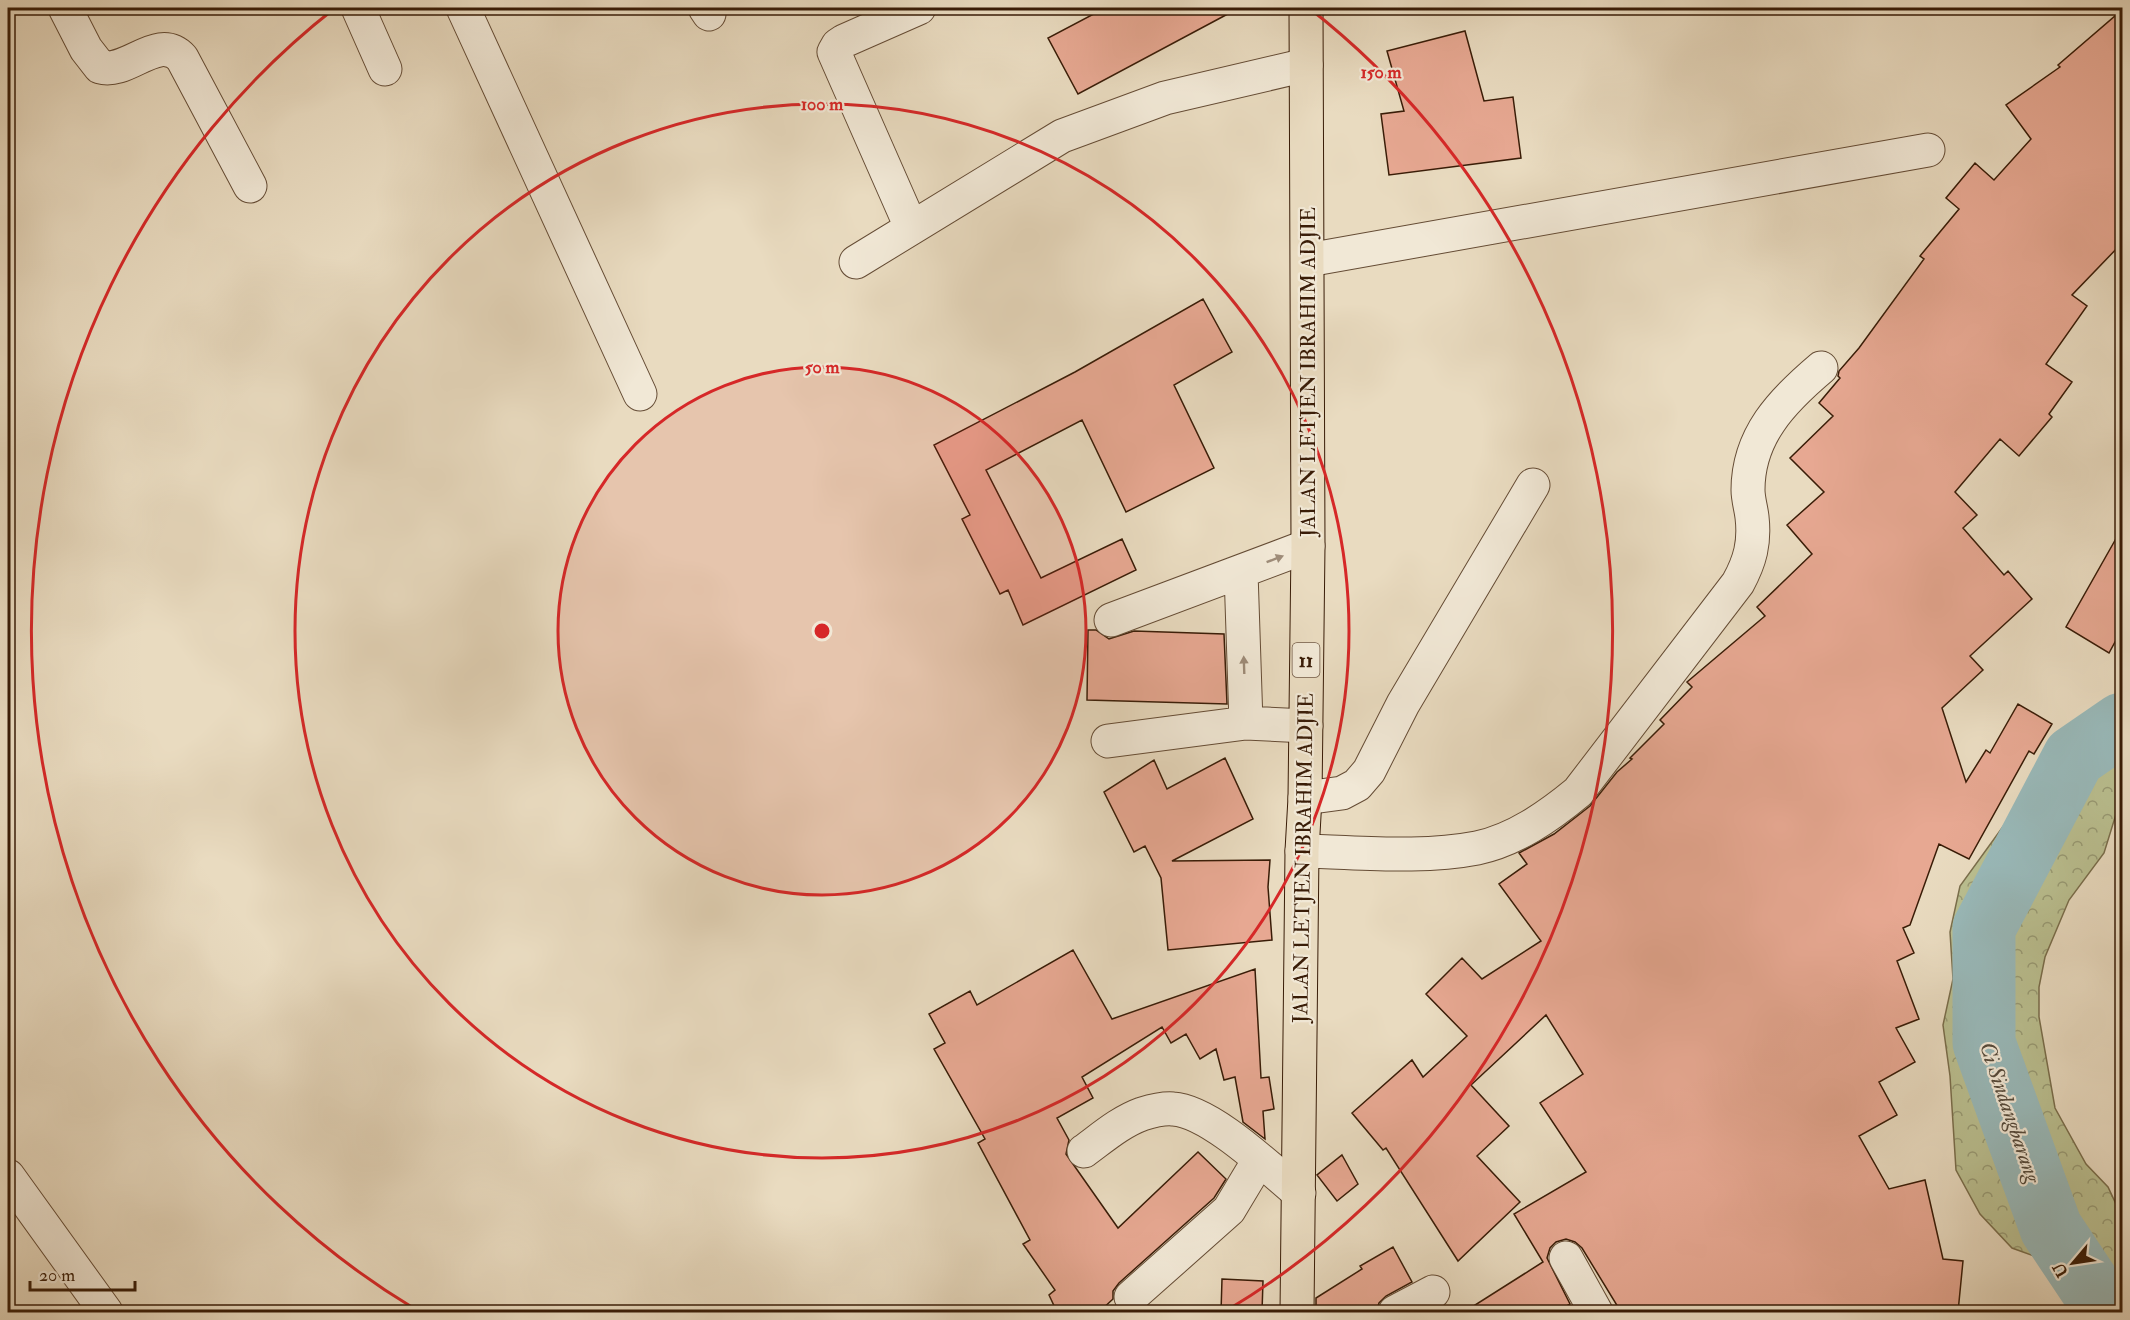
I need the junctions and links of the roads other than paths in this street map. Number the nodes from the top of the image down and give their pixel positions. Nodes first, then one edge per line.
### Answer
1 (66, 8) edge
2 (358, 8) edge
3 (463, 8) edge
4 (920, 8) edge
5 (1306, 8) edge
6 (1306, 65) junction
7 (385, 69) dead end
8 (1928, 150) dead end
9 (250, 186) dead end
10 (911, 227) junction
11 (1308, 260) junction
12 (856, 262) dead end
13 (1821, 368) dead end
14 (640, 394) dead end
15 (1533, 485) dead end
16 (1308, 546) junction
17 (1241, 572) junction
18 (1111, 620) dead end
19 (1246, 723) junction
20 (1306, 726) junction
21 (1108, 741) dead end
22 (1305, 798) junction
23 (1302, 852) junction
24 (1083, 1151) dead end
25 (1259, 1160) junction
26 (8, 1176) edge
27 (1299, 1192) junction
28 (1566, 1258) dead end
29 (1432, 1292) dead end
30 (1131, 1297) dead end
31 (106, 1312) edge
32 (1297, 1312) edge
33 (1395, 1312) edge
34 (1596, 1312) edge

1 - 9 street
2 - 7 street
3 - 14 street
4 - 10 street
5 - 6 main road, JALAN LETJEN IBRAHIM ADJIE / 11
6 - 10 street
6 - 11 main road, JALAN LETJEN IBRAHIM ADJIE / 11
8 - 11 street
10 - 12 street
11 - 16 main road, JALAN LETJEN IBRAHIM ADJIE / 11
13 - 23 street
15 - 22 street
17 -> 16 street
16 - 20 main road, JALAN LETJEN IBRAHIM ADJIE / 11
17 - 18 street
19 -> 17 street
19 - 20 street
19 - 21 street
20 - 22 main road, JALAN LETJEN IBRAHIM ADJIE / 11
22 - 23 main road, JALAN LETJEN IBRAHIM ADJIE / 11
23 - 27 main road, JALAN LETJEN IBRAHIM ADJIE / 11
24 - 25 street
25 - 27 street
25 - 30 street
26 - 31 street
27 - 32 main road, JALAN LETJEN IBRAHIM ADJIE / 11
28 - 34 street
29 - 33 street

